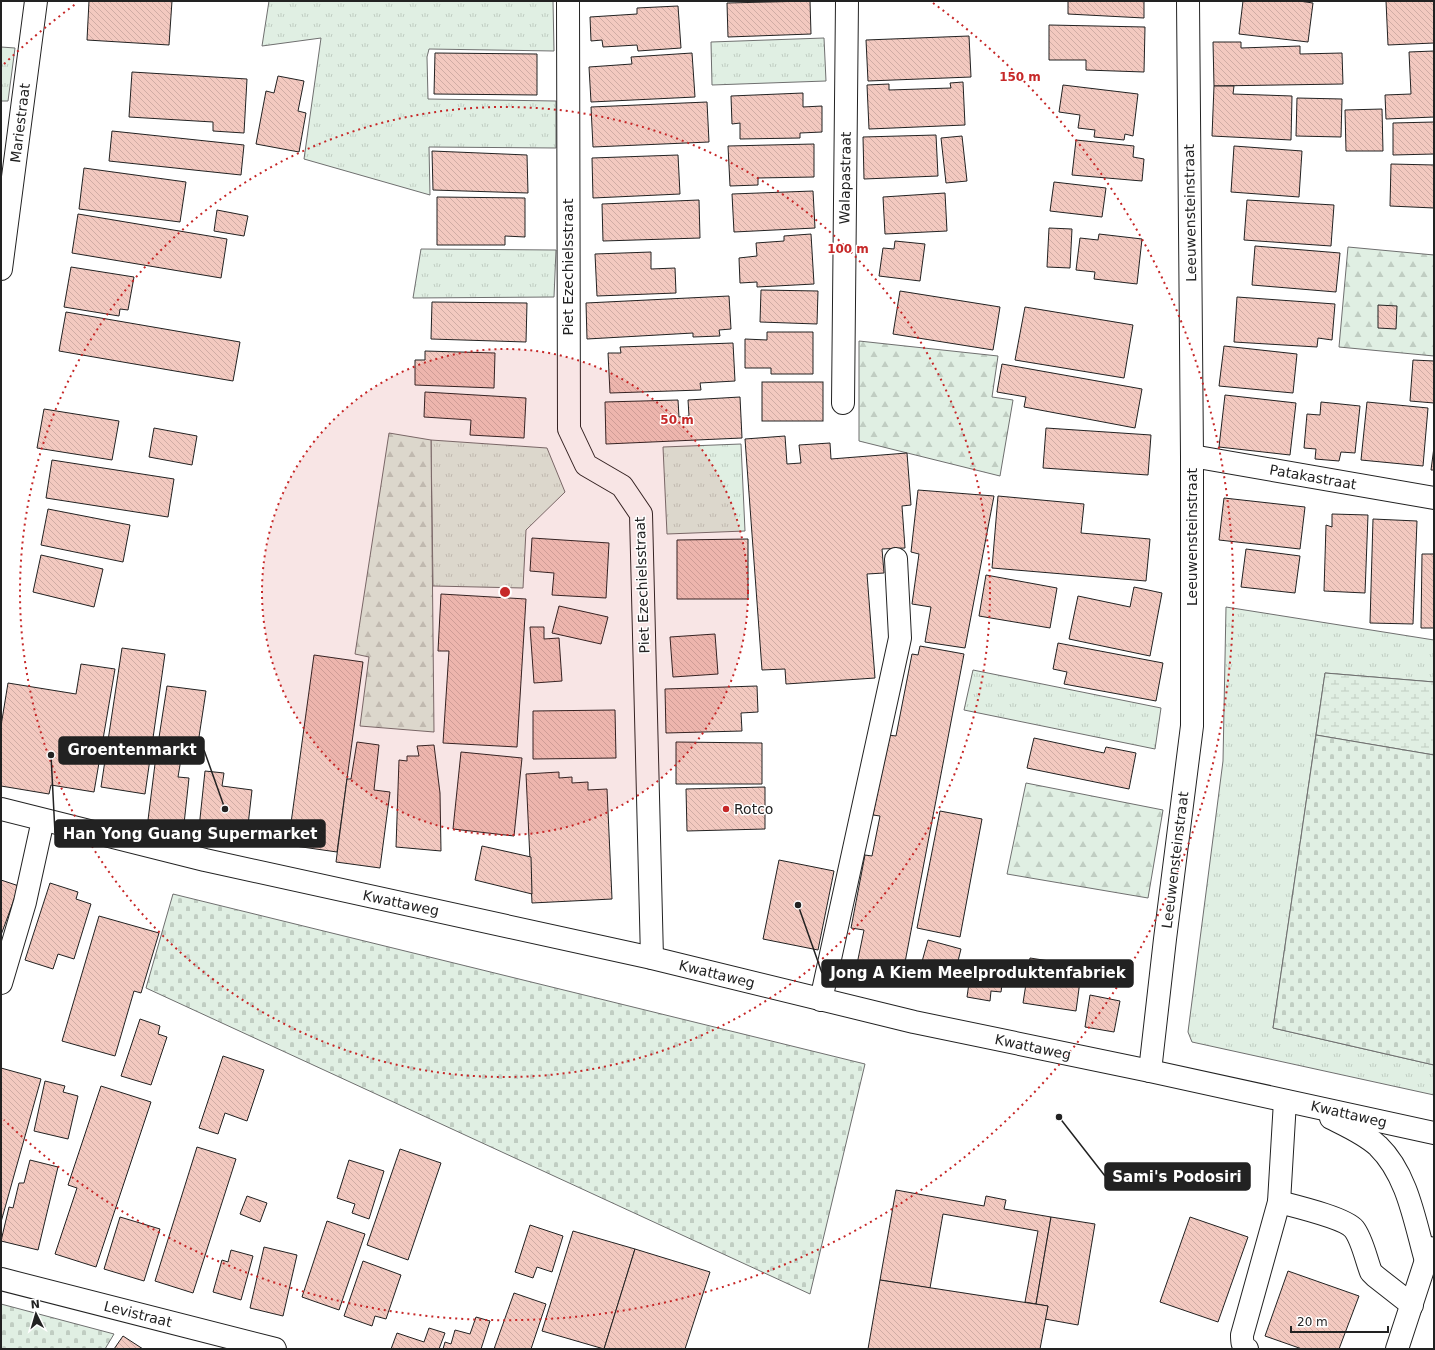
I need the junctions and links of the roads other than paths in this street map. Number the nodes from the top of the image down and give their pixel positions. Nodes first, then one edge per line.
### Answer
1 (36, 1) edge
2 (568, 1) edge
3 (847, 1) edge
4 (1188, 1) edge
5 (1, 269) edge
6 (843, 403) dead end
7 (1192, 456) junction
8 (1434, 498) edge
9 (896, 559) dead end
10 (1, 809) edge
11 (43, 820) junction
12 (652, 958) junction
13 (1, 983) edge
14 (821, 1000) junction
15 (1150, 1071) junction
16 (1285, 1101) junction
17 (1307, 1105) junction
18 (1434, 1133) edge
19 (1279, 1202) junction
20 (1434, 1236) edge
21 (1426, 1261) junction
22 (1, 1279) edge
23 (1412, 1305) junction
24 (275, 1349) edge
25 (1247, 1349) edge
26 (1397, 1349) edge

1 - 5 street, Mariestraat
2 - 12 street, Piet Ezechielsstraat
3 - 6 street, Walapastraat
4 - 7 street, Leeuwensteinstraat
7 - 8 street, Patakastraat
7 - 15 street, Leeuwensteinstraat
9 - 14 street
10 - 11 street, Kwattaweg
11 - 12 street, Kwattaweg
11 - 13 street
12 - 14 street, Kwattaweg
14 - 15 street, Kwattaweg
15 - 16 street, Kwattaweg
16 - 17 street, Kwattaweg
16 - 19 street
17 - 18 street, Kwattaweg
17 - 21 street
19 - 23 street
19 - 25 street
20 - 21 street
21 - 23 street
22 - 24 street, Levistraat
23 - 26 street

